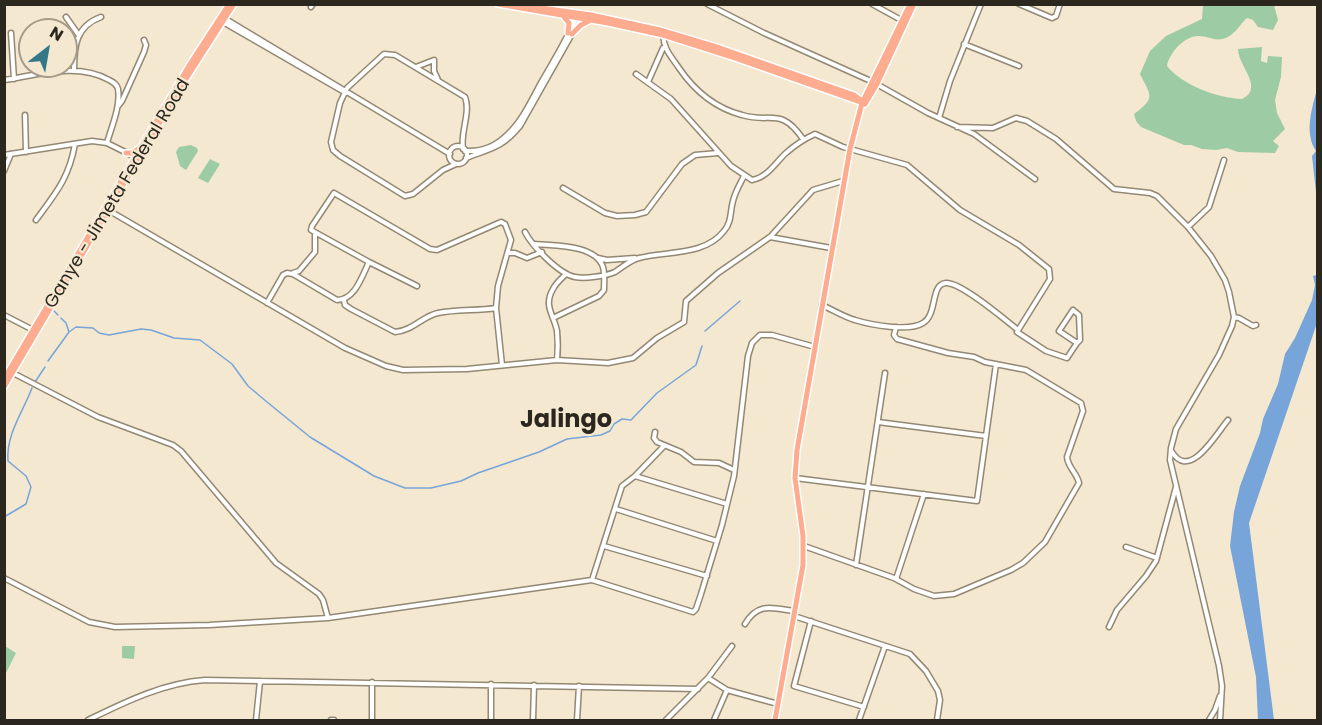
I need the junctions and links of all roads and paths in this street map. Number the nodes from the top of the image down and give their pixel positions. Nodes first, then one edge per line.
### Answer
1 (229, 4) edge
2 (234, 4) edge
3 (498, 4) edge
4 (513, 4) edge
5 (707, 4) edge
6 (872, 4) edge
7 (912, 4) edge
8 (981, 4) edge
9 (1020, 4) edge
10 (1060, 4) edge
11 (535, 6) edge
12 (563, 15) junction
13 (579, 16) junction
14 (101, 17) dead end
15 (221, 19) junction
16 (592, 20) junction
17 (904, 21) junction
18 (11, 33) dead end
19 (78, 34) edge
20 (570, 34) junction
21 (663, 36) junction
22 (144, 40) dead end
23 (964, 44) junction
24 (664, 47) junction
25 (1019, 66) dead end
26 (417, 67) junction
27 (78, 71) edge
28 (636, 74) dead end
29 (18, 77) edge
30 (14, 78) junction
31 (4, 80) edge
32 (438, 80) junction
33 (648, 82) junction
34 (875, 83) junction
35 (344, 92) junction
36 (868, 93) junction
37 (853, 97) junction
38 (863, 105) junction
39 (117, 106) junction
40 (25, 115) dead end
41 (939, 118) junction
42 (957, 127) junction
43 (461, 139) junction
44 (803, 139) junction
45 (107, 143) junction
46 (75, 144) junction
47 (141, 146) junction
48 (455, 147) junction
49 (850, 149) junction
50 (464, 150) junction
51 (26, 152) junction
52 (124, 153) junction
53 (718, 153) junction
54 (11, 154) junction
55 (4, 155) edge
56 (450, 156) junction
57 (466, 158) junction
58 (136, 159) junction
59 (1224, 160) dead end
60 (456, 164) junction
61 (128, 168) junction
62 (442, 170) junction
63 (4, 171) edge
64 (744, 176) junction
65 (1035, 179) dead end
66 (843, 182) junction
67 (563, 188) dead end
68 (108, 210) junction
69 (36, 220) dead end
70 (1188, 227) junction
71 (525, 232) dead end
72 (315, 233) junction
73 (91, 236) junction
74 (770, 237) junction
75 (534, 244) junction
76 (831, 248) junction
77 (542, 252) junction
78 (508, 253) junction
79 (597, 257) junction
80 (637, 258) junction
81 (369, 262) junction
82 (292, 274) junction
83 (566, 274) junction
84 (604, 274) junction
85 (417, 286) dead end
86 (344, 300) junction
87 (267, 303) junction
88 (822, 304) junction
89 (496, 308) junction
90 (4, 315) edge
91 (1234, 317) junction
92 (553, 318) junction
93 (1256, 325) dead end
94 (896, 327) junction
95 (1018, 330) junction
96 (34, 332) junction
97 (1077, 343) junction
98 (814, 347) junction
99 (557, 360) junction
100 (996, 364) junction
101 (502, 365) junction
102 (13, 373) junction
103 (885, 373) dead end
104 (4, 379) edge
105 (4, 387) edge
106 (1228, 420) dead end
107 (878, 422) junction
108 (655, 432) dead end
109 (986, 436) junction
110 (664, 446) junction
111 (1171, 448) junction
112 (734, 471) junction
113 (635, 476) junction
114 (795, 478) junction
115 (868, 487) junction
116 (1176, 487) junction
117 (924, 494) junction
118 (727, 504) junction
119 (616, 509) junction
120 (717, 541) junction
121 (604, 546) junction
122 (804, 546) junction
123 (1126, 547) dead end
124 (1157, 558) junction
125 (856, 565) junction
126 (707, 576) junction
127 (4, 578) edge
128 (592, 579) junction
129 (896, 579) junction
130 (795, 613) junction
131 (328, 618) junction
132 (811, 621) junction
133 (745, 624) dead end
134 (1108, 627) dead end
135 (732, 646) dead end
136 (885, 646) junction
137 (708, 678) junction
138 (260, 681) junction
139 (372, 682) junction
140 (491, 684) junction
141 (534, 685) junction
142 (579, 686) junction
143 (698, 689) junction
144 (727, 690) junction
145 (1222, 690) junction
146 (778, 704) junction
147 (864, 707) junction
148 (88, 720) edge
149 (256, 720) edge
150 (372, 720) edge
151 (491, 720) edge
152 (533, 720) edge
153 (577, 720) edge
154 (666, 720) edge
155 (714, 720) edge
156 (775, 720) edge
157 (859, 720) edge
158 (937, 720) edge
159 (1209, 720) edge
160 (1220, 720) edge

1 - 15 main road, Ganye - Jimeta Federal Road
2 - 15 main road, Ganye - Jimeta Federal Road
3 - 12 main road
4 - 11 main road
5 - 34 street
6 - 17 street
7 - 17 main road
8 - 23 street
9 - 10 street
11 - 13 main road
12 - 13 main road
12 - 20 main road
13 - 16 main road
13 - 20 street
13 - 37 main road
14 - 19 street
15 - 35 street
15 - 47 main road, Ganye - Jimeta Federal Road
15 - 58 main road, Ganye - Jimeta Federal Road
16 - 20 main road
16 - 21 main road
17 - 34 main road
18 - 30 street
20 - 50 street
20 - 57 street
21 - 24 street
21 - 37 main road
22 - 39 street
23 - 25 street
23 - 41 street
24 - 33 street
24 - 44 street
26 - 32 street
26 - 32 street
26 - 35 street
27 - 39 street
28 - 33 street
29 - 30 street
30 - 31 street
32 - 43 street
33 - 53 street
34 - 36 main road
34 - 38 main road
34 - 41 street
35 - 56 street
35 - 62 street
36 - 37 main road
36 - 38 main road
37 - 38 main road
38 - 49 main road
39 - 45 street
40 - 51 street
41 - 42 street
42 - 65 street
42 - 70 street
43 - 48 street
43 - 50 street
44 - 49 street
44 - 64 street
45 - 46 street
45 - 52 street
46 - 51 street
46 - 69 street
47 - 52 main road
47 - 58 main road, Ganye - Jimeta Federal Road
48 - 50 street
48 - 56 street
49 - 66 main road
49 - 95 street
50 - 57 street
51 - 54 street
52 - 58 street
52 - 61 main road
53 - 64 street
53 - 67 street
54 - 55 street
54 - 63 street
56 - 60 street
56 - 62 street
57 - 60 street
58 - 61 main road, Ganye - Jimeta Federal Road
58 - 68 main road, Ganye - Jimeta Federal Road
59 - 70 street
60 - 62 street
61 - 73 main road, Ganye - Jimeta Federal Road
64 - 80 street
66 - 74 street
66 - 76 main road
68 - 73 main road, Ganye - Jimeta Federal Road
68 - 87 street
70 - 91 street
71 - 75 street
72 - 78 street
72 - 81 street
72 - 82 street
73 - 96 main road, Ganye - Jimeta Federal Road
74 - 76 street
74 - 99 street
75 - 77 street
75 - 79 street
76 - 88 main road
77 - 78 street
77 - 83 street
78 - 89 street
79 - 80 street
79 - 84 street
80 - 84 street
81 - 85 street
81 - 86 street
82 - 86 street
82 - 87 street
83 - 84 street
83 - 92 street
84 - 92 street
86 - 89 street
87 - 101 street
88 - 94 street
88 - 98 main road
89 - 101 street
90 - 96 street
91 - 93 street
91 - 111 street
92 - 99 street
94 - 95 street
94 - 100 street
95 - 97 street
96 - 102 main road, Ganye - Jimeta Federal Road
96 - 104 main road, Ganye - Jimeta Federal Road
97 - 97 street
98 - 112 street
98 - 114 main road
99 - 101 street
100 - 109 street
100 - 129 street
102 - 105 main road, Ganye - Jimeta Federal Road
102 - 131 street
103 - 107 street
106 - 111 street
107 - 109 street
107 - 115 street
108 - 110 street
109 - 117 street
110 - 112 street
110 - 113 street
111 - 116 street
112 - 118 street
113 - 118 street
113 - 119 street
114 - 115 street
114 - 122 main road
115 - 117 street
115 - 125 street
116 - 124 street
116 - 145 street
117 - 129 street
118 - 120 street
119 - 120 street
119 - 121 street
120 - 126 street
121 - 126 street
121 - 128 street
122 - 125 street
122 - 130 main road
123 - 124 street
124 - 134 street
125 - 129 street
126 - 128 street
127 - 131 street
128 - 131 street
130 - 132 street
130 - 133 street
130 - 146 main road
132 - 136 street
132 - 147 street
135 - 137 street
136 - 147 street
136 - 158 street
137 - 143 street
137 - 144 street
138 - 139 street
138 - 148 street
138 - 149 street
139 - 140 street
139 - 150 street
140 - 141 street
140 - 151 street
141 - 142 street
141 - 152 street
142 - 143 street
142 - 153 street
143 - 154 street
144 - 146 street
144 - 155 street
145 - 159 street
145 - 160 street
146 - 156 main road
147 - 157 street

